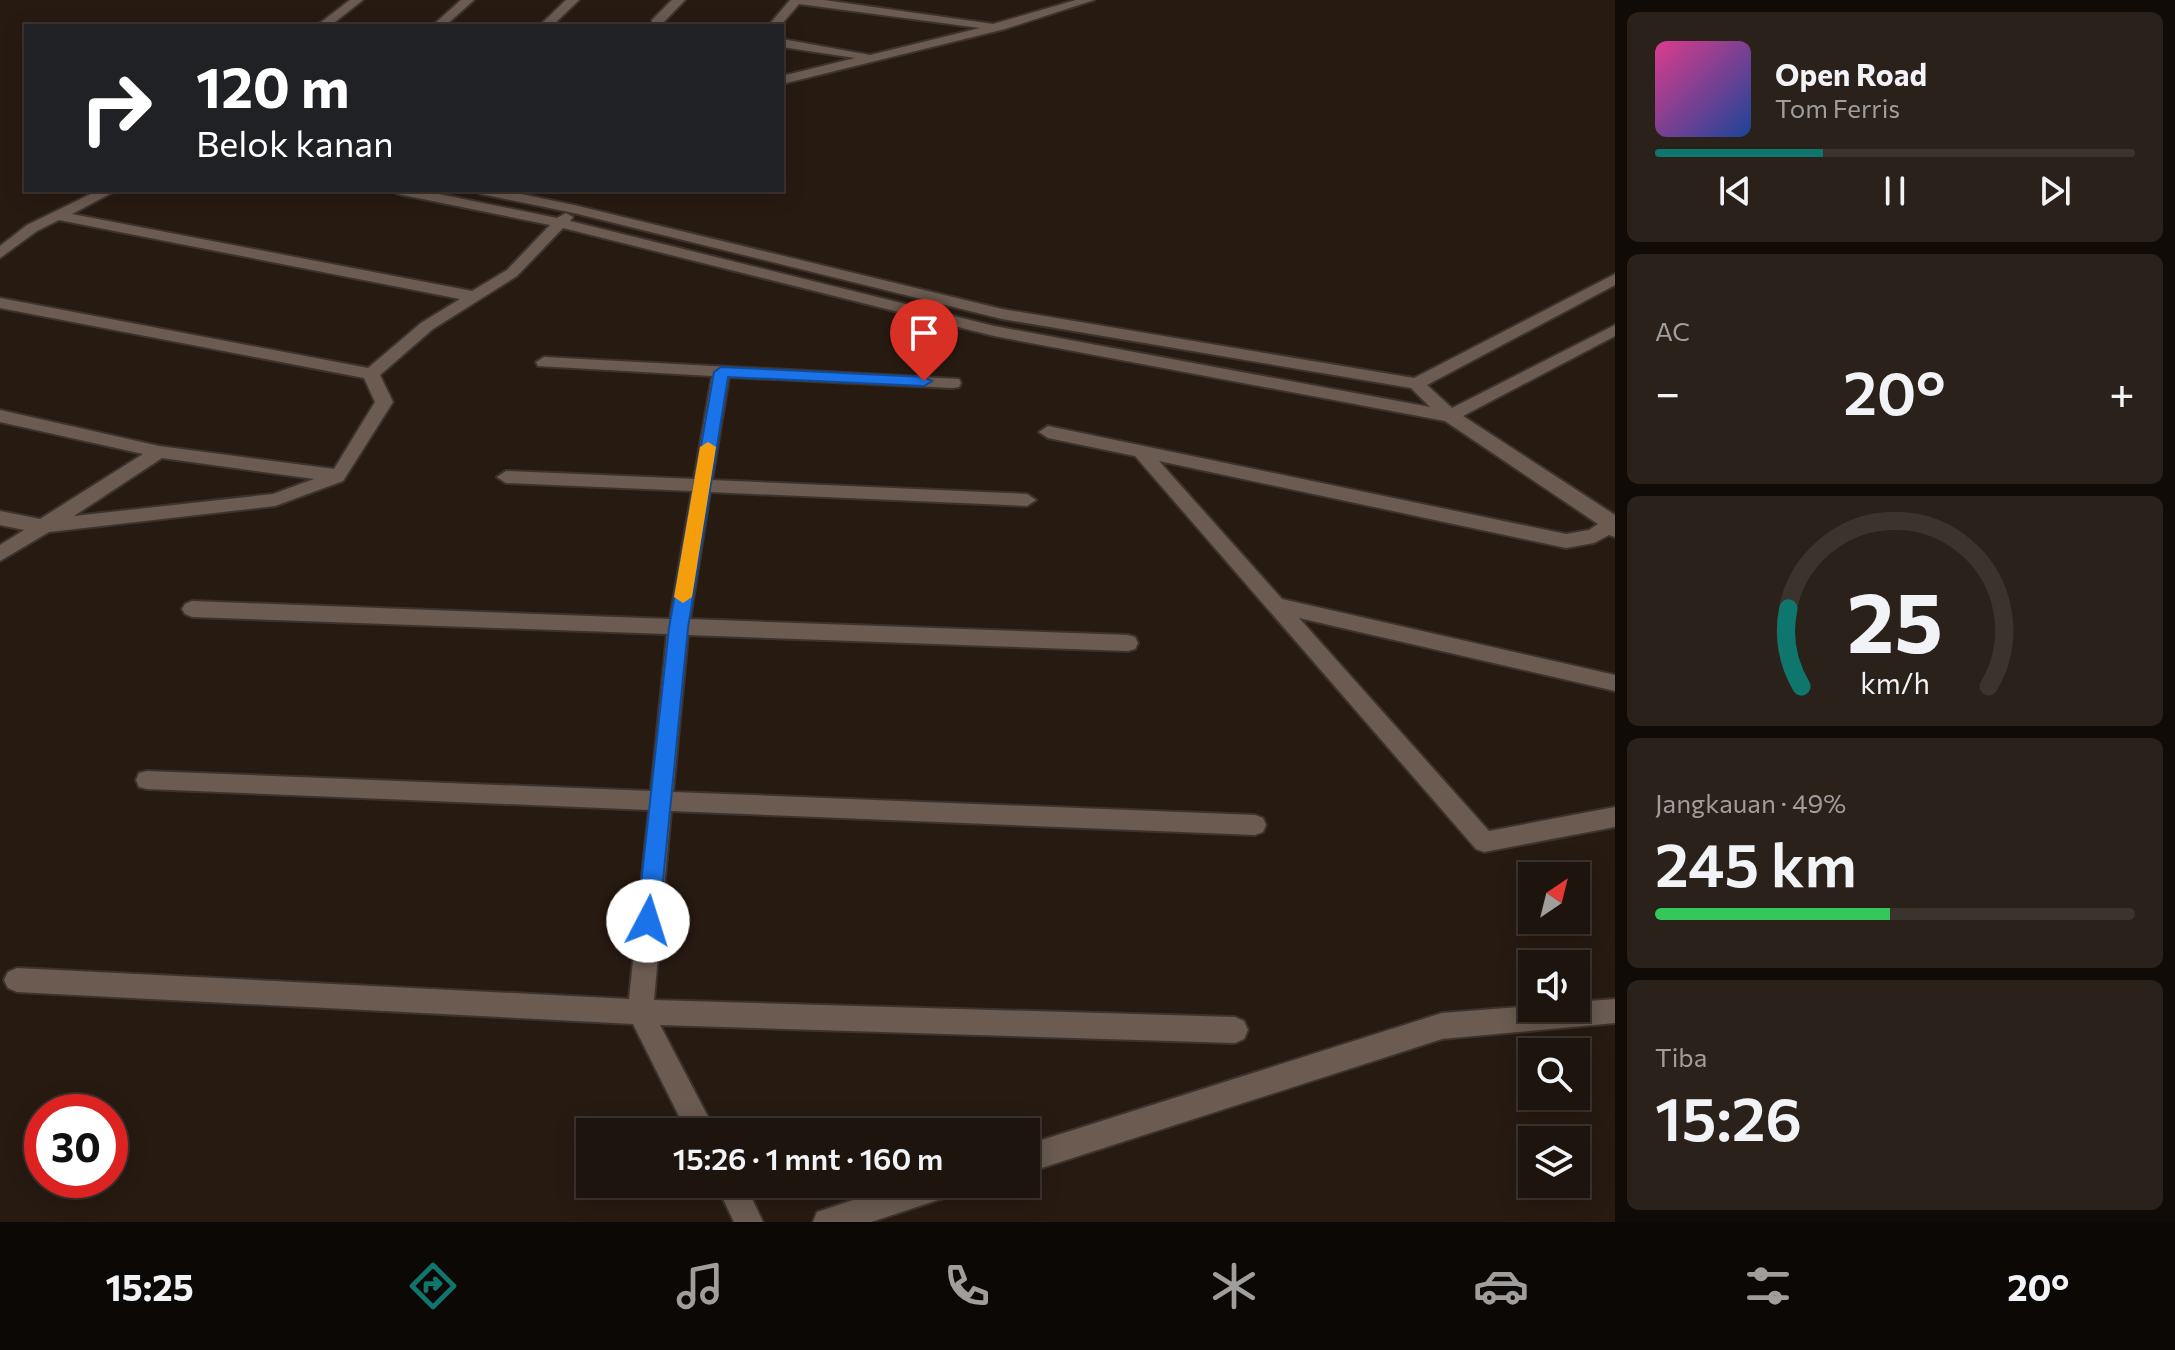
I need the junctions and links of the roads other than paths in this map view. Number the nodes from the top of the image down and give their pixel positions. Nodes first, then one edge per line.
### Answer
1 (357, 0) edge
2 (468, 0) edge
3 (573, 0) edge
4 (679, 0) edge
5 (797, 0) edge
6 (1088, 0) edge
7 (656, 23) dead end
8 (325, 24) edge
9 (440, 24) edge
10 (547, 24) edge
11 (776, 24) edge
12 (1001, 26) junction
13 (784, 43) edge
14 (878, 58) junction
15 (784, 80) edge
16 (106, 192) edge
17 (408, 192) edge
18 (491, 192) edge
19 (574, 209) junction
20 (59, 216) junction
21 (560, 223) junction
22 (0, 253) edge
23 (1615, 279) edge
24 (471, 296) junction
25 (0, 303) edge
26 (1615, 330) edge
27 (544, 362) dead end
28 (721, 372) junction
29 (371, 374) junction
30 (953, 383) dead end
31 (1416, 384) junction
32 (0, 416) edge
33 (1450, 416) junction
34 (1048, 432) dead end
35 (159, 452) junction
36 (1141, 452) junction
37 (339, 476) junction
38 (506, 477) dead end
39 (702, 487) junction
40 (1027, 500) dead end
41 (0, 518) edge
42 (1614, 525) edge
43 (39, 526) junction
44 (0, 554) edge
45 (1277, 605) junction
46 (192, 609) dead end
47 (678, 628) junction
48 (1128, 643) dead end
49 (1615, 683) edge
50 (147, 780) dead end
51 (659, 800) junction
52 (1615, 817) edge
53 (1255, 825) dead end
54 (17, 980) dead end
55 (1615, 1011) edge
56 (640, 1012) junction
57 (1235, 1030) dead end
58 (695, 1118) edge
59 (1040, 1155) edge
60 (737, 1198) edge
61 (902, 1198) edge
62 (749, 1222) edge
63 (827, 1222) edge

1 - 8 street
2 - 9 street
3 - 10 street
4 - 7 street
5 - 11 street
5 - 12 street
6 - 12 street
12 - 14 street
13 - 14 street
14 - 15 street
16 - 20 street
17 - 21 street
18 - 19 street
19 - 21 street
19 - 31 street
20 - 22 street
20 - 24 street
21 - 24 street
21 - 33 street
23 - 31 street
24 - 29 street
25 - 29 street
26 - 33 street
27 - 28 street
28 - 30 street
28 - 39 street
29 - 37 street
31 - 33 street
32 - 35 street
33 - 42 street
34 - 36 street
35 - 37 street
35 - 43 street
36 - 42 street
36 - 45 street
37 - 43 street
38 - 39 street
39 - 40 street
39 - 47 street
41 - 43 street
43 - 44 street
45 - 49 street
45 - 52 street
46 - 47 street
47 - 48 street
47 - 51 street
50 - 51 street
51 - 53 street
51 - 56 street
54 - 56 street
55 - 59 street
56 - 57 street
56 - 58 street
60 - 62 street
61 - 63 street

